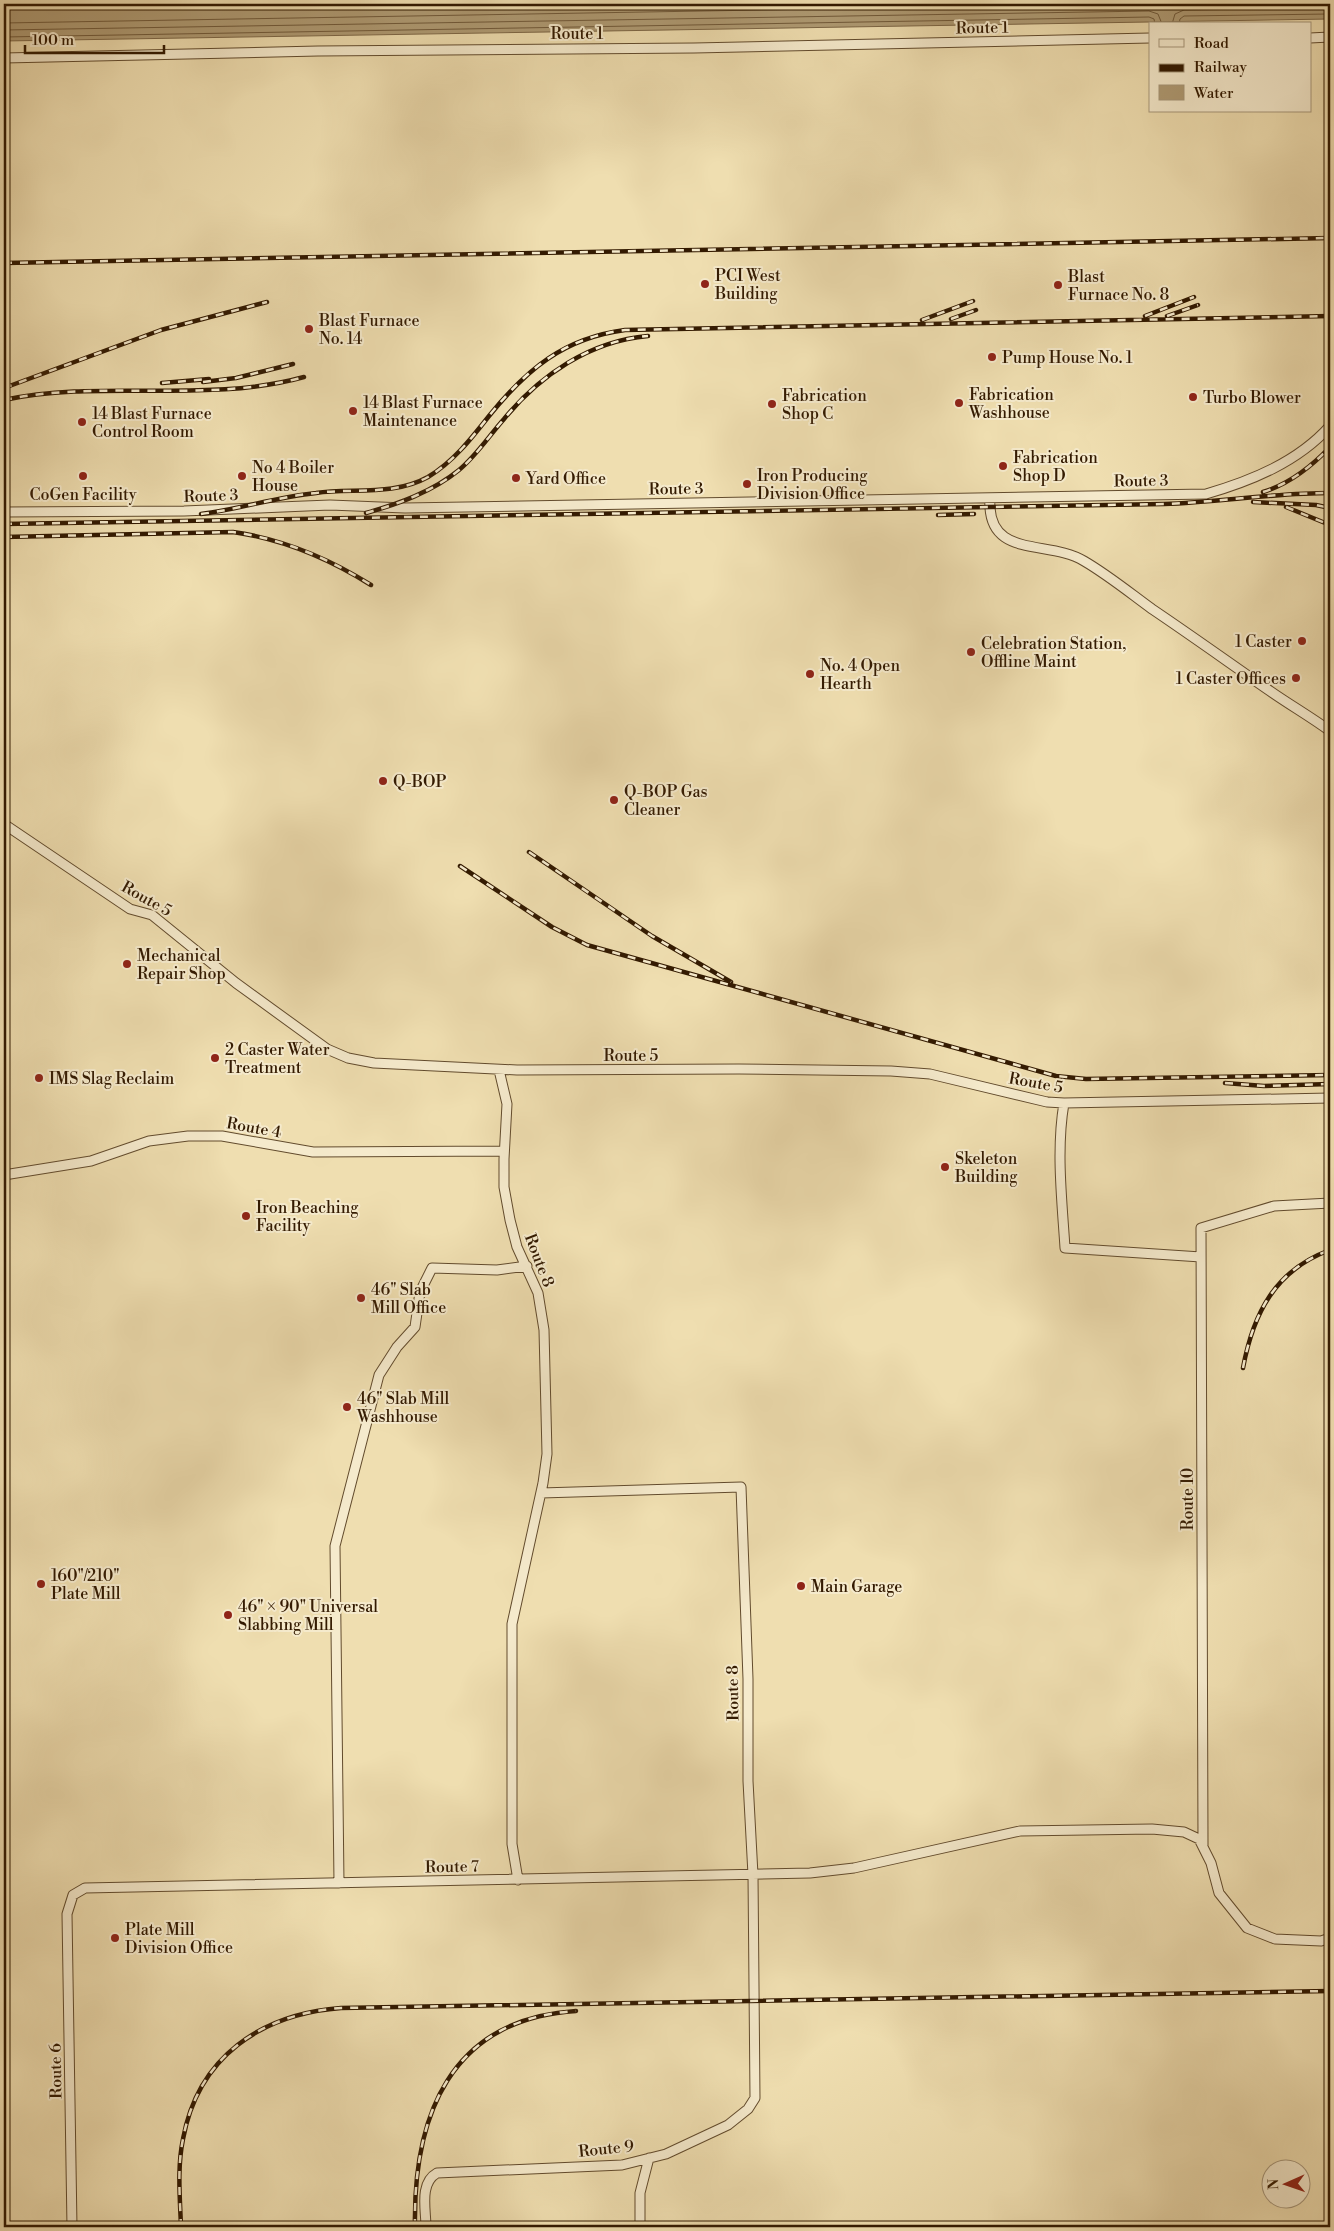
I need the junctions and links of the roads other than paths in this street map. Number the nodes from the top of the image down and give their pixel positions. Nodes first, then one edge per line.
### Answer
1 (1330, 37) edge
2 (1149, 38) edge
3 (1312, 38) edge
4 (4, 58) edge
5 (1330, 426) edge
6 (990, 498) junction
7 (4, 512) edge
8 (1330, 731) edge
9 (4, 824) edge
10 (499, 1070) junction
11 (1330, 1098) edge
12 (1064, 1103) junction
13 (504, 1150) junction
14 (4, 1175) edge
15 (1330, 1203) edge
16 (1201, 1257) junction
17 (527, 1266) junction
18 (541, 1493) junction
19 (1203, 1847) junction
20 (753, 1875) junction
21 (518, 1880) junction
22 (339, 1883) junction
23 (67, 1914) joint
24 (1326, 1940) edge
25 (755, 2098) joint
26 (649, 2158) junction
27 (72, 2227) edge
28 (426, 2227) edge
29 (640, 2227) edge

1 - 3 street
2 - 4 street, Route 1
5 - 6 street, Route 3
6 - 7 street, Route 3
6 - 8 street
9 - 10 street, Route 5
10 - 12 street, Route 5
10 - 13 street, Route 8
11 - 12 street, Route 5
12 - 16 street
13 - 14 street, Route 4
13 - 17 street, Route 8
15 - 16 street, Route 10
16 - 19 street, Route 10
17 - 18 street, Route 8
17 - 22 street
18 - 20 street, Route 8
18 - 21 street, Route 8
19 - 20 street, Route 7
19 - 24 street
20 - 21 street, Route 7
20 - 25 street, Route 8
21 - 22 street, Route 7
22 - 23 street, Route 7
23 - 27 street, Route 6
25 - 26 street, Route 9
26 - 28 street, Route 9
26 - 29 street

